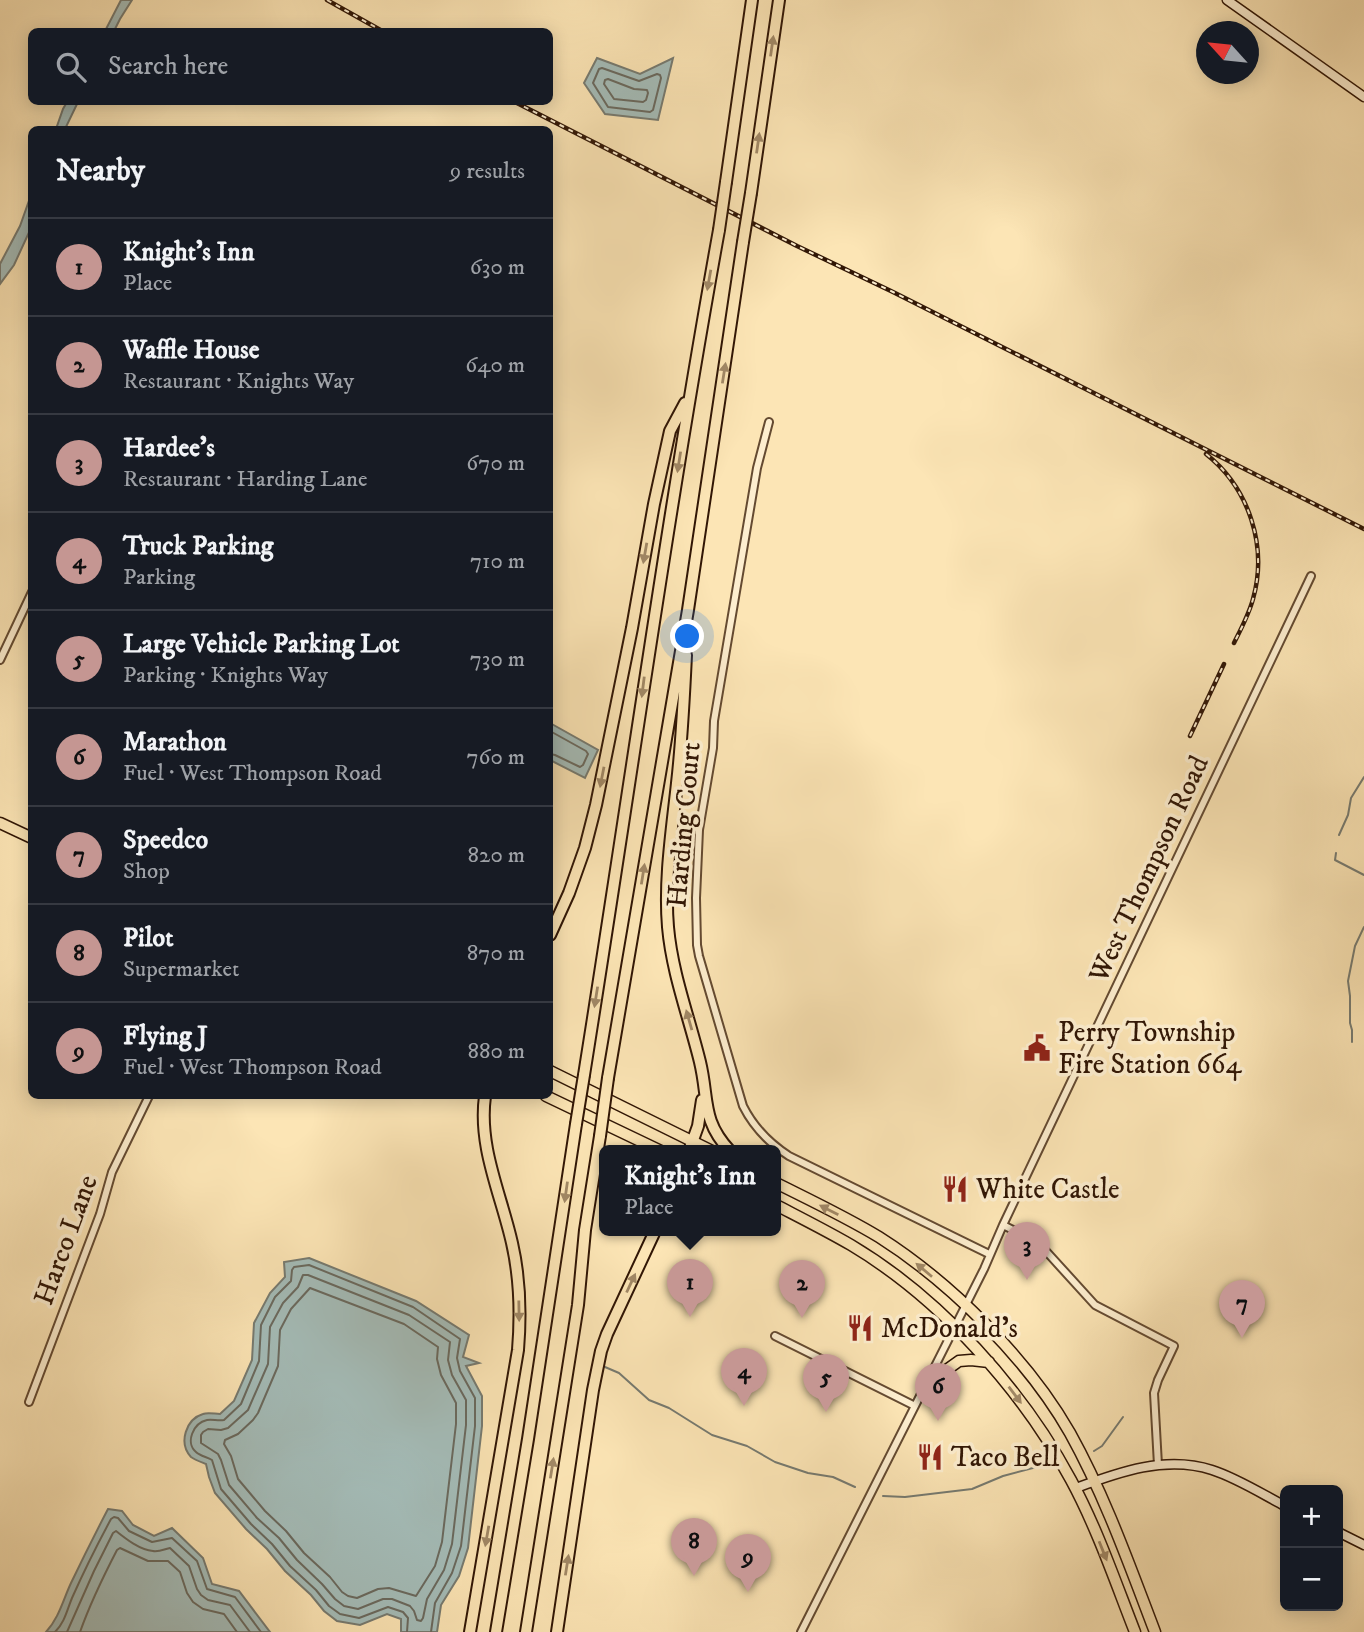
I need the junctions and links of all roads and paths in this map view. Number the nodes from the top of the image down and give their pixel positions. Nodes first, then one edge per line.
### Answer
1 (752, 0) edge
2 (779, 0) edge
3 (1227, 0) edge
4 (1364, 97) edge
5 (690, 394) junction
6 (769, 422) dead end
7 (1311, 576) dead end
8 (28, 600) edge
9 (688, 610) junction
10 (0, 660) edge
11 (0, 823) edge
12 (28, 836) edge
13 (553, 927) edge
14 (553, 1074) edge
15 (704, 1087) junction
16 (148, 1099) edge
17 (478, 1099) edge
18 (485, 1099) edge
19 (553, 1099) edge
20 (484, 1128) junction
21 (649, 1145) edge
22 (689, 1145) edge
23 (691, 1145) edge
24 (725, 1145) edge
25 (773, 1145) edge
26 (781, 1151) edge
27 (781, 1186) edge
28 (781, 1208) edge
29 (1003, 1224) junction
30 (653, 1236) edge
31 (989, 1254) junction
32 (964, 1305) junction
33 (954, 1325) junction
34 (775, 1336) dead end
35 (989, 1362) junction
36 (924, 1386) junction
37 (29, 1402) dead end
38 (915, 1406) junction
39 (1158, 1465) junction
40 (1094, 1481) junction
41 (1076, 1488) junction
42 (1280, 1504) edge
43 (1343, 1534) edge
44 (509, 1545) junction
45 (1364, 1545) edge
46 (470, 1632) edge
47 (489, 1632) edge
48 (496, 1632) edge
49 (526, 1632) edge
50 (556, 1632) edge
51 (801, 1632) edge
52 (1135, 1632) edge
53 (1155, 1632) edge

1 -> 5 highway, bridge
9 -> 2 highway, bridge
3 - 4 street
5 -> 13 highway
5 -> 44 highway, bridge
6 - 25 street, Harding Court
7 - 29 street, West Thompson Road
8 - 10 street
15 -> 9 highway
49 -> 9 highway, bridge
11 - 12 main road
14 - 22 main road
15 - 23 highway
15 - 24 highway
16 - 37 street, Harco Lane
17 - 20 highway
18 - 20 highway
19 - 21 main road
20 -> 46 highway
26 - 31 street, Harding Court
32 -> 27 main road
28 - 33 main road
29 - 31 street, West Thompson Road
29 - 39 street
50 -> 30 highway
31 - 32 street, West Thompson Road
32 - 33 street, West Thompson Road
32 - 40 main road
33 - 35 main road
33 - 36 street, West Thompson Road
34 - 38 street
35 - 36 main road
35 -> 41 main road
36 - 38 street, West Thompson Road
38 - 51 street, West Thompson Road
39 - 40 street
39 - 42 street
40 - 41 street
40 - 53 main road
41 -> 52 main road
43 - 45 street
44 - 47 highway
44 - 48 highway

